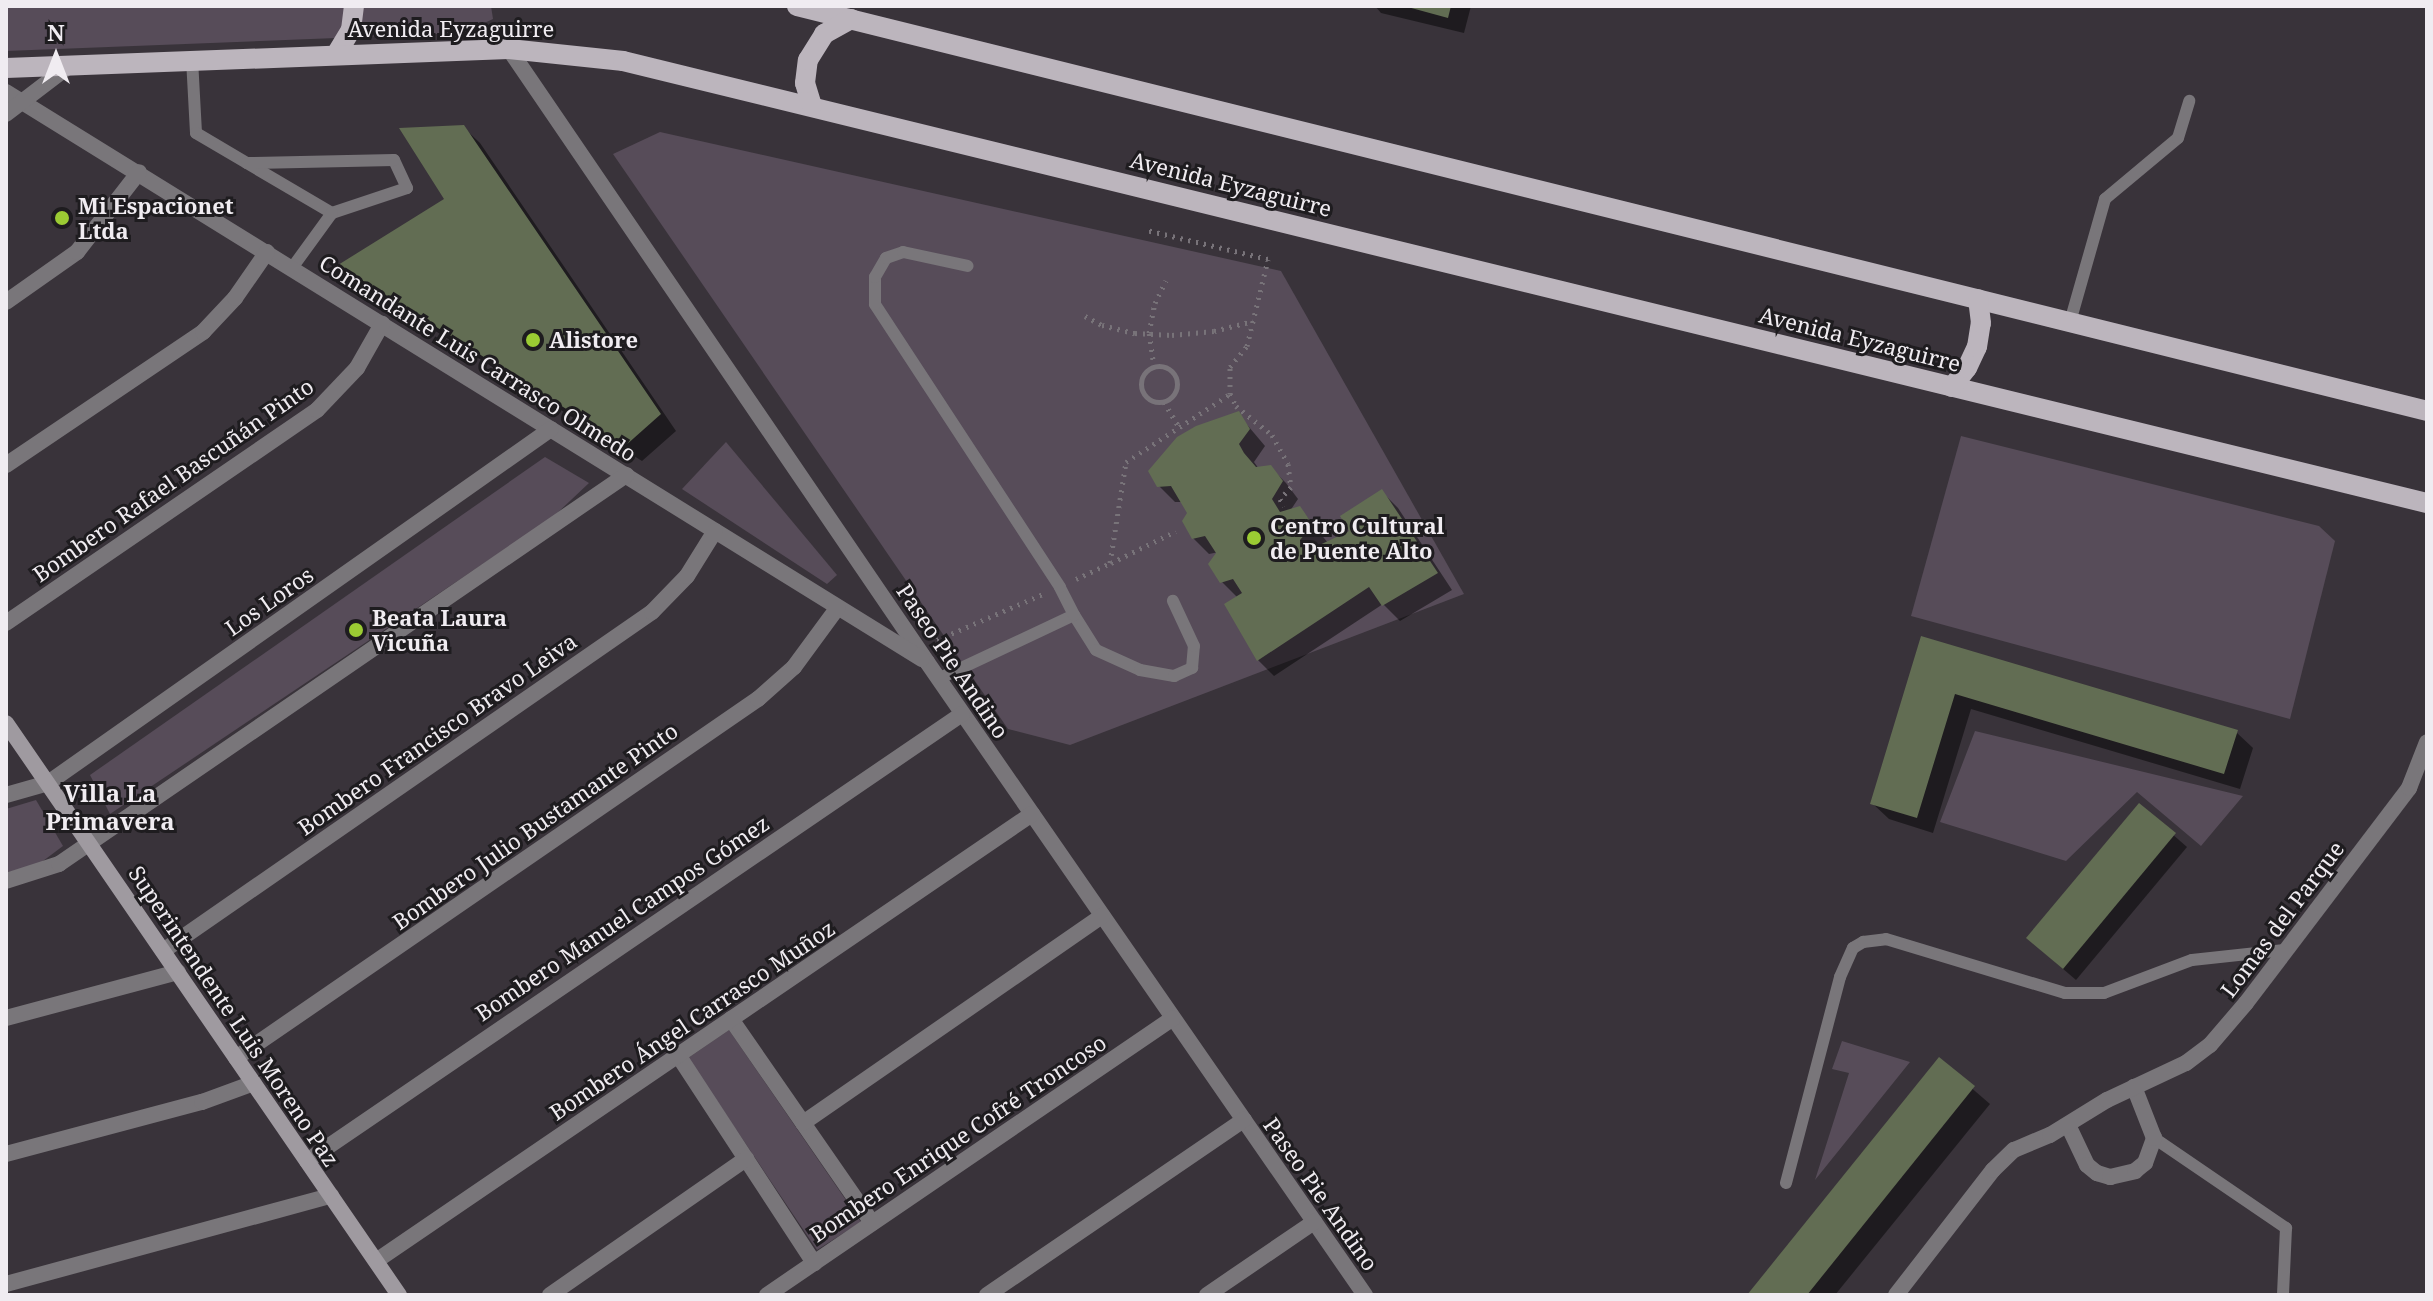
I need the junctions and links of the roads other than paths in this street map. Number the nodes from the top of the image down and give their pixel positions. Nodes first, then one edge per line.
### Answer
1 (354, 6) edge
2 (797, 6) edge
3 (851, 19) junction
4 (509, 49) junction
5 (337, 53) junction
6 (192, 59) junction
7 (70, 65) junction
8 (6, 68) edge
9 (13, 96) edge
10 (2189, 101) dead end
11 (812, 106) junction
12 (6, 114) edge
13 (247, 163) junction
14 (139, 172) junction
15 (332, 213) junction
16 (267, 252) junction
17 (968, 266) dead end
18 (292, 268) junction
19 (1978, 299) junction
20 (6, 302) edge
21 (2070, 322) junction
22 (382, 324) junction
23 (1952, 387) junction
24 (2427, 411) edge
25 (551, 429) junction
26 (6, 465) edge
27 (626, 475) junction
28 (2427, 503) edge
29 (715, 531) junction
30 (1173, 601) dead end
31 (838, 607) junction
32 (1074, 615) junction
33 (6, 623) edge
34 (922, 656) junction
35 (938, 679) junction
36 (962, 714) junction
37 (6, 723) edge
38 (2427, 742) edge
39 (48, 783) junction
40 (6, 795) edge
41 (1032, 814) junction
42 (88, 842) junction
43 (6, 881) edge
44 (1102, 916) junction
45 (2284, 950) junction
46 (163, 951) junction
47 (178, 972) junction
48 (6, 1018) edge
49 (1173, 1018) junction
50 (731, 1019) junction
51 (678, 1055) junction
52 (236, 1058) junction
53 (254, 1083) junction
54 (2134, 1087) junction
55 (1244, 1120) junction
56 (803, 1123) junction
57 (2068, 1125) junction
58 (2154, 1138) junction
59 (6, 1154) edge
60 (746, 1159) junction
61 (307, 1161) junction
62 (1786, 1183) dead end
63 (331, 1196) junction
64 (1314, 1222) junction
65 (872, 1223) junction
66 (376, 1261) junction
67 (814, 1263) junction
68 (6, 1284) edge
69 (399, 1295) edge
70 (550, 1295) edge
71 (767, 1295) edge
72 (987, 1295) edge
73 (1207, 1295) edge
74 (1365, 1295) edge
75 (1896, 1295) edge
76 (2283, 1295) edge

1 - 5 main road
2 - 3 main road
3 - 11 main road
3 - 19 main road
4 - 5 main road, Avenida Eyzaguirre
4 - 11 main road, Avenida Eyzaguirre
4 - 34 street, Paseo Pie Andino
5 - 6 main road, Avenida Eyzaguirre
6 - 7 main road, Avenida Eyzaguirre
6 - 13 lane
7 - 8 main road, Avenida Eyzaguirre
7 - 9 street
9 - 12 street
9 - 14 street, Comandante Luis Carrasco Olmedo
10 - 21 lane
11 - 23 main road, Avenida Eyzaguirre
13 - 15 lane
13 - 15 lane
14 - 16 street, Comandante Luis Carrasco Olmedo
14 - 20 street
15 - 18 lane
16 - 18 street, Comandante Luis Carrasco Olmedo
16 - 26 street
17 - 32 lane
18 - 22 street, Comandante Luis Carrasco Olmedo
19 - 21 main road
19 - 23 main road
21 - 24 main road
22 - 25 street, Comandante Luis Carrasco Olmedo
22 - 33 street, Bombero Rafael Bascuñán Pinto
23 - 28 main road, Avenida Eyzaguirre
25 - 27 street, Comandante Luis Carrasco Olmedo
25 - 39 street, Los Loros
27 - 29 street, Comandante Luis Carrasco Olmedo
27 - 42 street
29 - 31 street, Comandante Luis Carrasco Olmedo
29 - 46 street, Bombero Francisco Bravo Leiva
30 - 32 lane
31 - 34 street, Comandante Luis Carrasco Olmedo
31 - 52 street, Bombero Julio Bustamante Pinto
32 - 35 lane
34 - 35 street, Paseo Pie Andino
35 - 36 street, Paseo Pie Andino
36 - 41 street, Paseo Pie Andino
36 - 61 street, Bombero Manuel Campos Gómez
37 - 39 street, Superintendente Luis Moreno Paz
38 - 45 street, Lomas del Parque
39 - 40 street, Los Loros
39 - 42 street, Superintendente Luis Moreno Paz
41 - 44 street, Paseo Pie Andino
41 - 50 street, Bombero Ángel Carrasco Muñoz
42 - 43 street
42 - 46 street, Superintendente Luis Moreno Paz
44 - 49 street, Paseo Pie Andino
44 - 56 street
45 - 54 street, Lomas del Parque
45 - 62 lane
46 - 47 street, Superintendente Luis Moreno Paz
47 - 48 street
47 - 52 street, Superintendente Luis Moreno Paz
49 - 55 street, Paseo Pie Andino
49 - 65 street, Bombero Enrique Cofré Troncoso
50 - 51 street, Bombero Ángel Carrasco Muñoz
50 - 56 street
51 - 60 street
51 - 66 street, Bombero Ángel Carrasco Muñoz
52 - 53 street, Superintendente Luis Moreno Paz
53 - 59 street
53 - 61 street, Superintendente Luis Moreno Paz
54 - 57 street, Lomas del Parque
54 - 58 street
55 - 64 street, Paseo Pie Andino
55 - 72 street
56 - 65 street
57 - 58 street
57 - 75 street, Lomas del Parque
58 - 76 lane
60 - 67 street
60 - 70 street
61 - 63 street, Superintendente Luis Moreno Paz
63 - 66 street, Superintendente Luis Moreno Paz
63 - 68 street
64 - 73 street
64 - 74 street, Paseo Pie Andino
65 - 67 street, Bombero Enrique Cofré Troncoso
66 - 69 street, Superintendente Luis Moreno Paz
67 - 71 street, Bombero Enrique Cofré Troncoso

